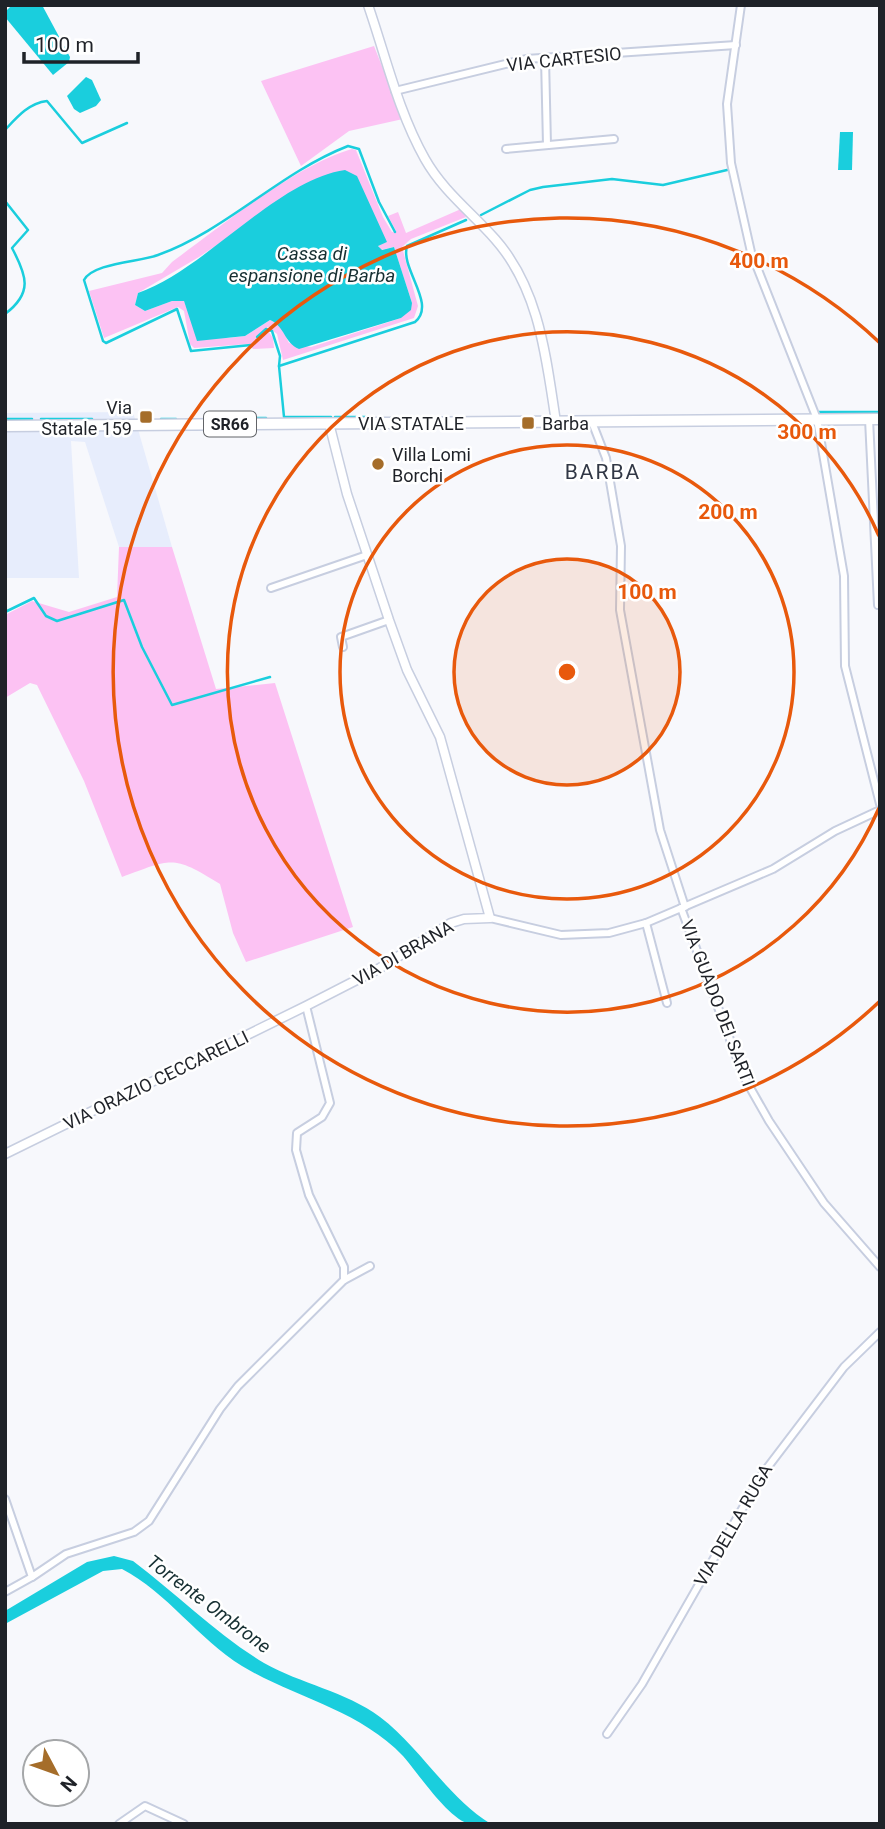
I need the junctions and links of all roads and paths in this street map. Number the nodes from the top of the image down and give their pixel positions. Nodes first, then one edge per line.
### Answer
1 (368, 5) edge
2 (741, 5) edge
3 (736, 45) junction
4 (545, 58) junction
5 (395, 91) junction
6 (614, 139) dead end
7 (547, 145) junction
8 (506, 149) dead end
9 (817, 419) junction
10 (874, 419) edge
11 (556, 422) junction
12 (592, 422) junction
13 (329, 423) junction
14 (5, 426) edge
15 (368, 555) junction
16 (271, 588) dead end
17 (878, 605) edge
18 (389, 620) junction
19 (343, 647) dead end
20 (880, 804) edge
21 (880, 810) edge
22 (683, 907) junction
23 (490, 918) junction
24 (646, 923) junction
25 (667, 1003) dead end
26 (306, 1006) junction
27 (5, 1154) edge
28 (370, 1266) dead end
29 (880, 1267) edge
30 (344, 1280) junction
31 (880, 1332) edge
32 (5, 1499) edge
33 (32, 1577) junction
34 (5, 1592) edge
35 (607, 1734) dead end
36 (120, 1824) edge
37 (184, 1824) edge

1 - 5 street
2 - 3 street
3 - 4 street, VIA CARTESIO
3 - 9 street
4 - 5 street, VIA CARTESIO
4 - 7 street
5 - 11 street
6 - 7 street
7 - 8 street
9 - 10 main road, SR66
9 - 12 main road, VIA STATALE / SR66
9 - 20 street
10 - 17 street
11 - 12 main road, VIA STATALE / SR66
11 - 13 main road, VIA STATALE / SR66
12 - 22 street
13 - 14 main road, VIA STATALE / SR66
13 - 15 street
15 - 16 street
15 - 18 street
18 - 19 street
18 - 23 street
21 - 22 street, VIA DI BRANA
22 - 24 street, VIA DI BRANA
22 - 29 street, VIA GUADO DEI SARTI
23 - 24 street, VIA DI BRANA
23 - 26 street, VIA DI BRANA
24 - 25 street
26 - 27 street, VIA ORAZIO CECCARELLI
26 - 30 street
28 - 30 street
30 - 33 street
31 - 35 street, VIA DELLA RUGA
32 - 33 street
33 - 34 street
36 - 37 street

